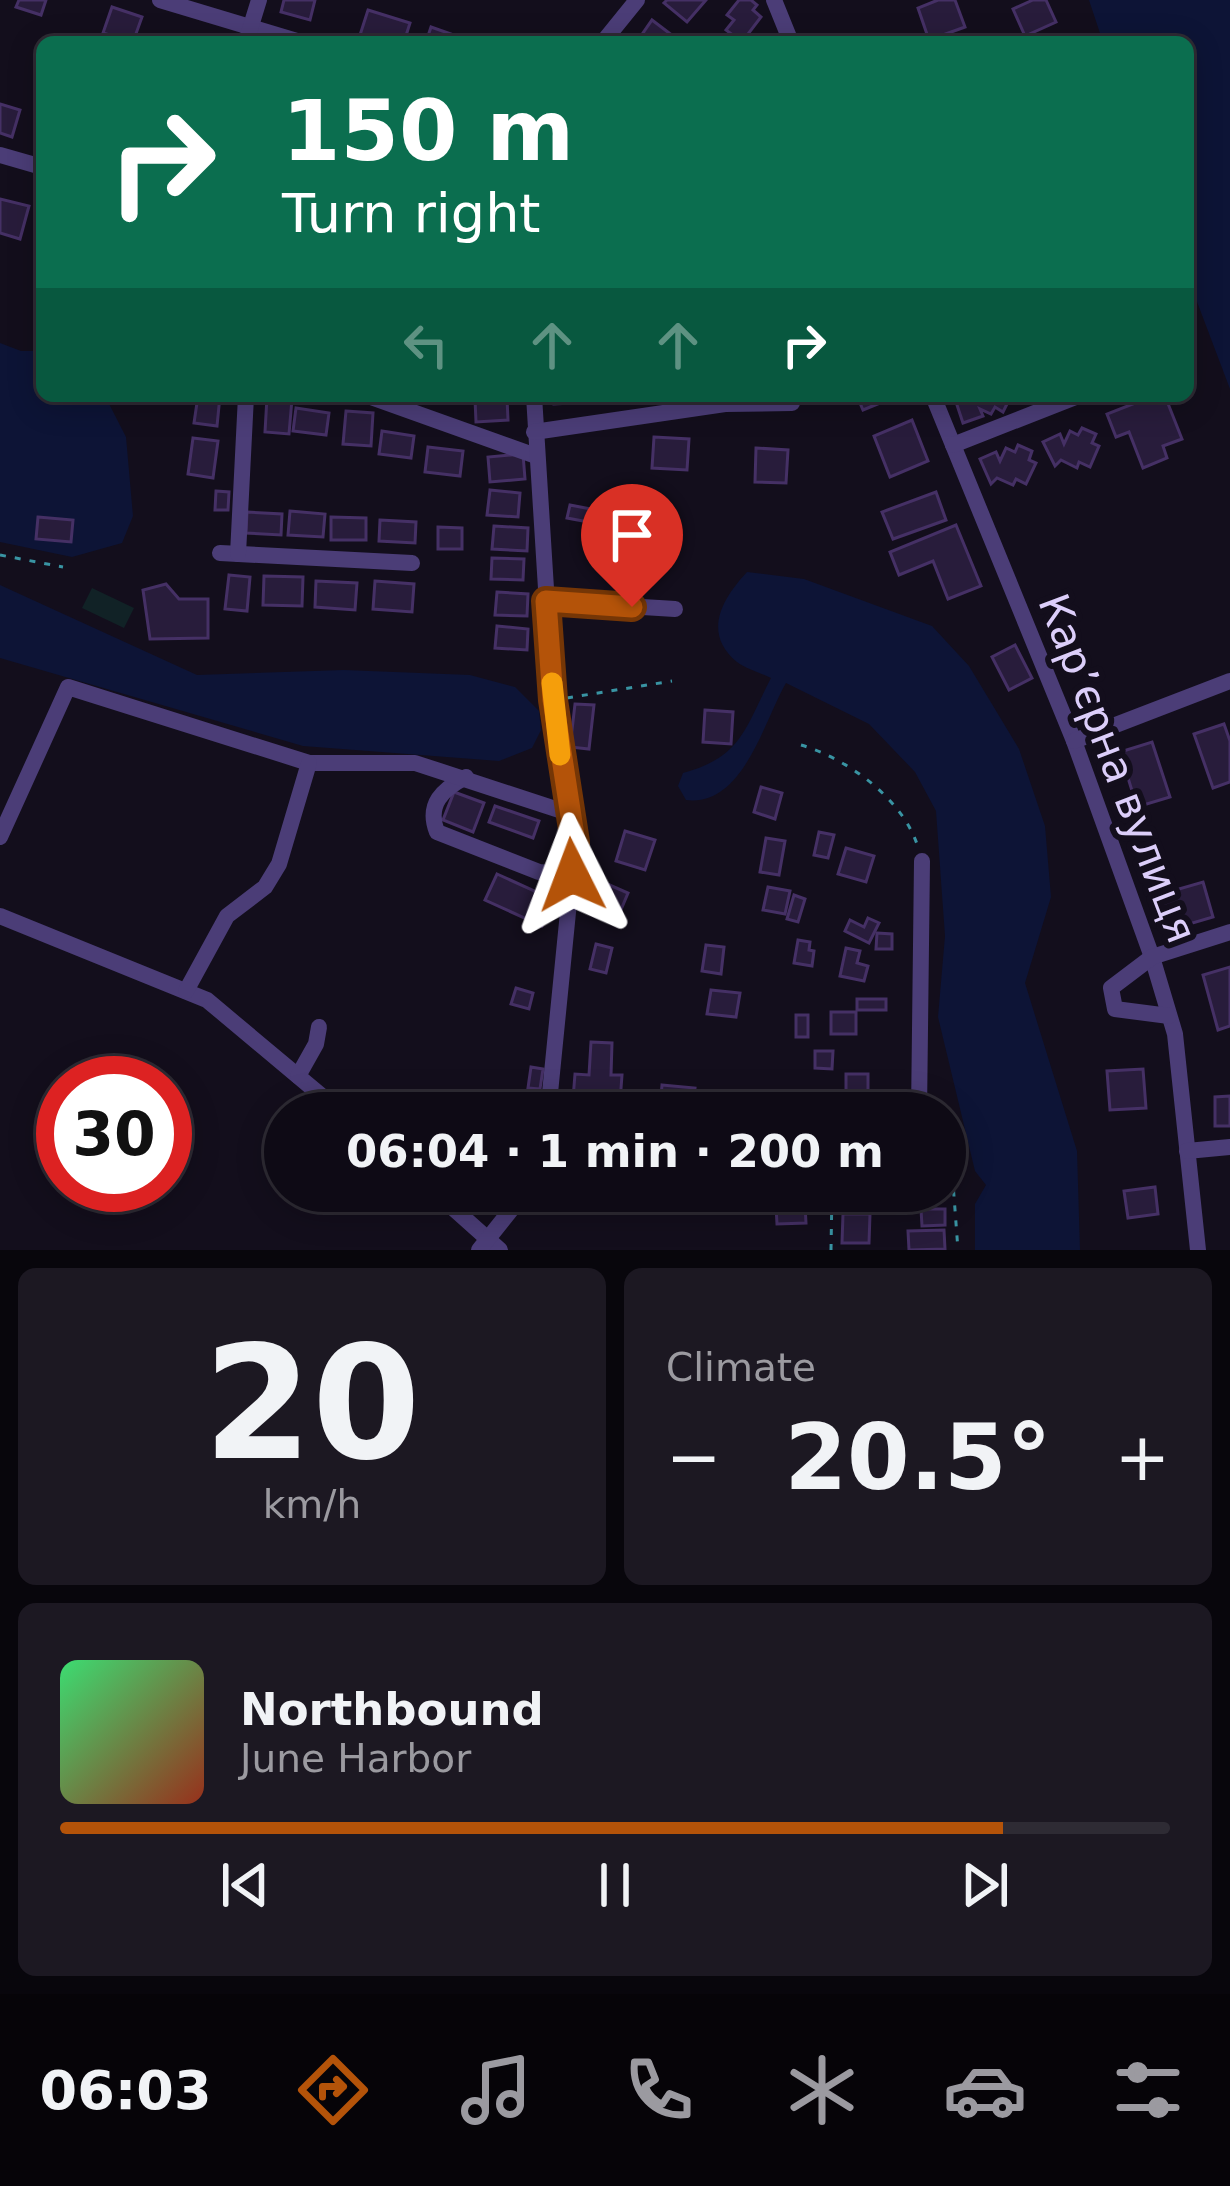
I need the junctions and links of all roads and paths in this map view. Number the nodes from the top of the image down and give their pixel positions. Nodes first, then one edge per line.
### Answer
1 (160, 0) edge
2 (259, 0) edge
3 (638, 0) edge
4 (774, 0) edge
5 (248, 35) edge
6 (608, 36) edge
7 (789, 36) edge
8 (0, 155) edge
9 (36, 165) edge
10 (245, 402) edge
11 (385, 402) edge
12 (534, 402) edge
13 (935, 402) edge
14 (1063, 402) edge
15 (792, 403) dead end
16 (534, 432) junction
17 (953, 445) junction
18 (536, 456) junction
19 (0, 556) edge
20 (412, 563) dead end
21 (63, 567) dead end
22 (546, 601) junction
23 (675, 609) dead end
24 (672, 681) dead end
25 (1230, 681) edge
26 (553, 700) junction
27 (1074, 742) junction
28 (801, 745) dead end
29 (309, 763) junction
30 (466, 777) junction
31 (568, 813) junction
32 (0, 837) edge
33 (922, 861) joint
34 (572, 875) junction
35 (0, 916) edge
36 (1230, 932) edge
37 (1152, 957) junction
38 (186, 991) junction
39 (1169, 1016) junction
40 (320, 1027) dead end
41 (298, 1076) junction
42 (317, 1092) edge
43 (550, 1092) edge
44 (919, 1092) edge
45 (1230, 1147) edge
46 (1187, 1151) junction
47 (455, 1212) edge
48 (512, 1212) edge
49 (832, 1212) edge
50 (955, 1212) edge
51 (490, 1246) edge
52 (831, 1250) edge
53 (958, 1250) edge
54 (1198, 1250) edge

1 - 5 street
2 - 5 street
3 - 6 street
4 - 7 street
8 - 9 street
10 - 20 street
11 - 18 street
12 - 16 street
13 - 17 street, Карʼєрна вулиця
14 - 17 street
15 - 16 street
16 - 18 street
17 - 27 street, Карʼєрна вулиця
18 - 22 street
19 - 21 path
22 - 23 street
22 - 26 street
24 - 26 path
25 - 27 street
26 - 31 street
27 - 37 street, Карʼєрна вулиця
28 - 33 path
29 - 30 street
29 - 32 street
29 - 38 street
30 - 31 street
30 - 34 street
31 - 34 street
33 - 44 street
34 - 43 street
35 - 38 street
36 - 37 street
37 - 39 street, Карʼєрна вулиця
37 - 39 street
38 - 41 street
39 - 46 street, Карʼєрна вулиця
40 - 41 street
41 - 42 street
45 - 46 street
46 - 54 street, Карʼєрна вулиця
47 - 51 street
48 - 51 street
49 - 52 path
50 - 53 path

